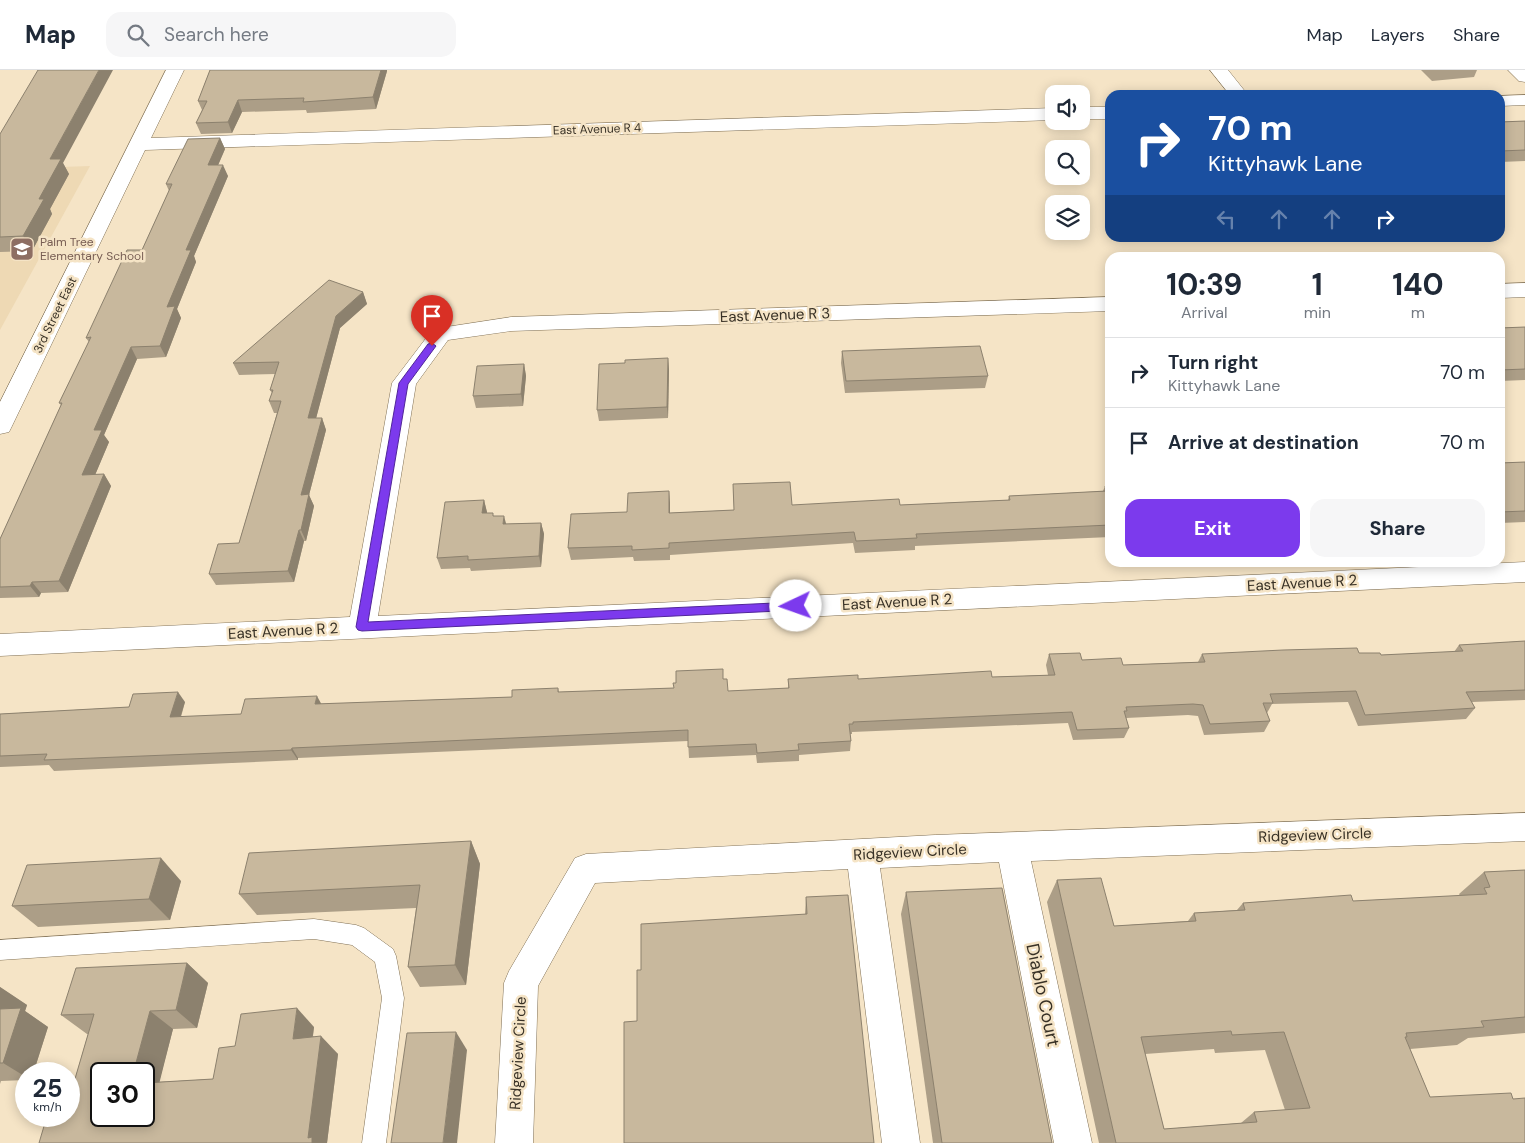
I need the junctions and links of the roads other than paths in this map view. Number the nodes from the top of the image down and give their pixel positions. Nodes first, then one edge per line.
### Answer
1 (175, 70) edge
2 (1219, 70) edge
3 (1517, 70) edge
4 (1525, 78) edge
5 (1235, 90) edge
6 (1525, 100) edge
7 (1505, 101) edge
8 (1105, 112) edge
9 (1090, 113) edge
10 (1045, 114) edge
11 (140, 144) junction
12 (1525, 290) edge
13 (1505, 291) edge
14 (1105, 304) edge
15 (0, 426) edge
16 (1525, 572) edge
17 (362, 627) junction
18 (0, 645) edge
19 (1525, 827) edge
20 (1012, 847) junction
21 (862, 854) junction
22 (0, 950) edge
23 (374, 1143) edge
24 (514, 1143) edge
25 (901, 1143) edge
26 (1073, 1143) edge

1 - 11 street, 3rd Street East
2 - 5 street
3 - 4 street
6 - 7 street
8 - 9 street
10 - 11 street, East Avenue R 4
11 - 15 street, 3rd Street East
12 - 13 street
14 - 17 street, East Avenue R 3
16 - 17 street, East Avenue R 2
17 - 18 street, East Avenue R 2
19 - 20 street, Ridgeview Circle
20 - 21 street, Ridgeview Circle
20 - 26 street, Diablo Court
21 - 24 street, Ridgeview Circle
21 - 25 street
22 - 23 lane

